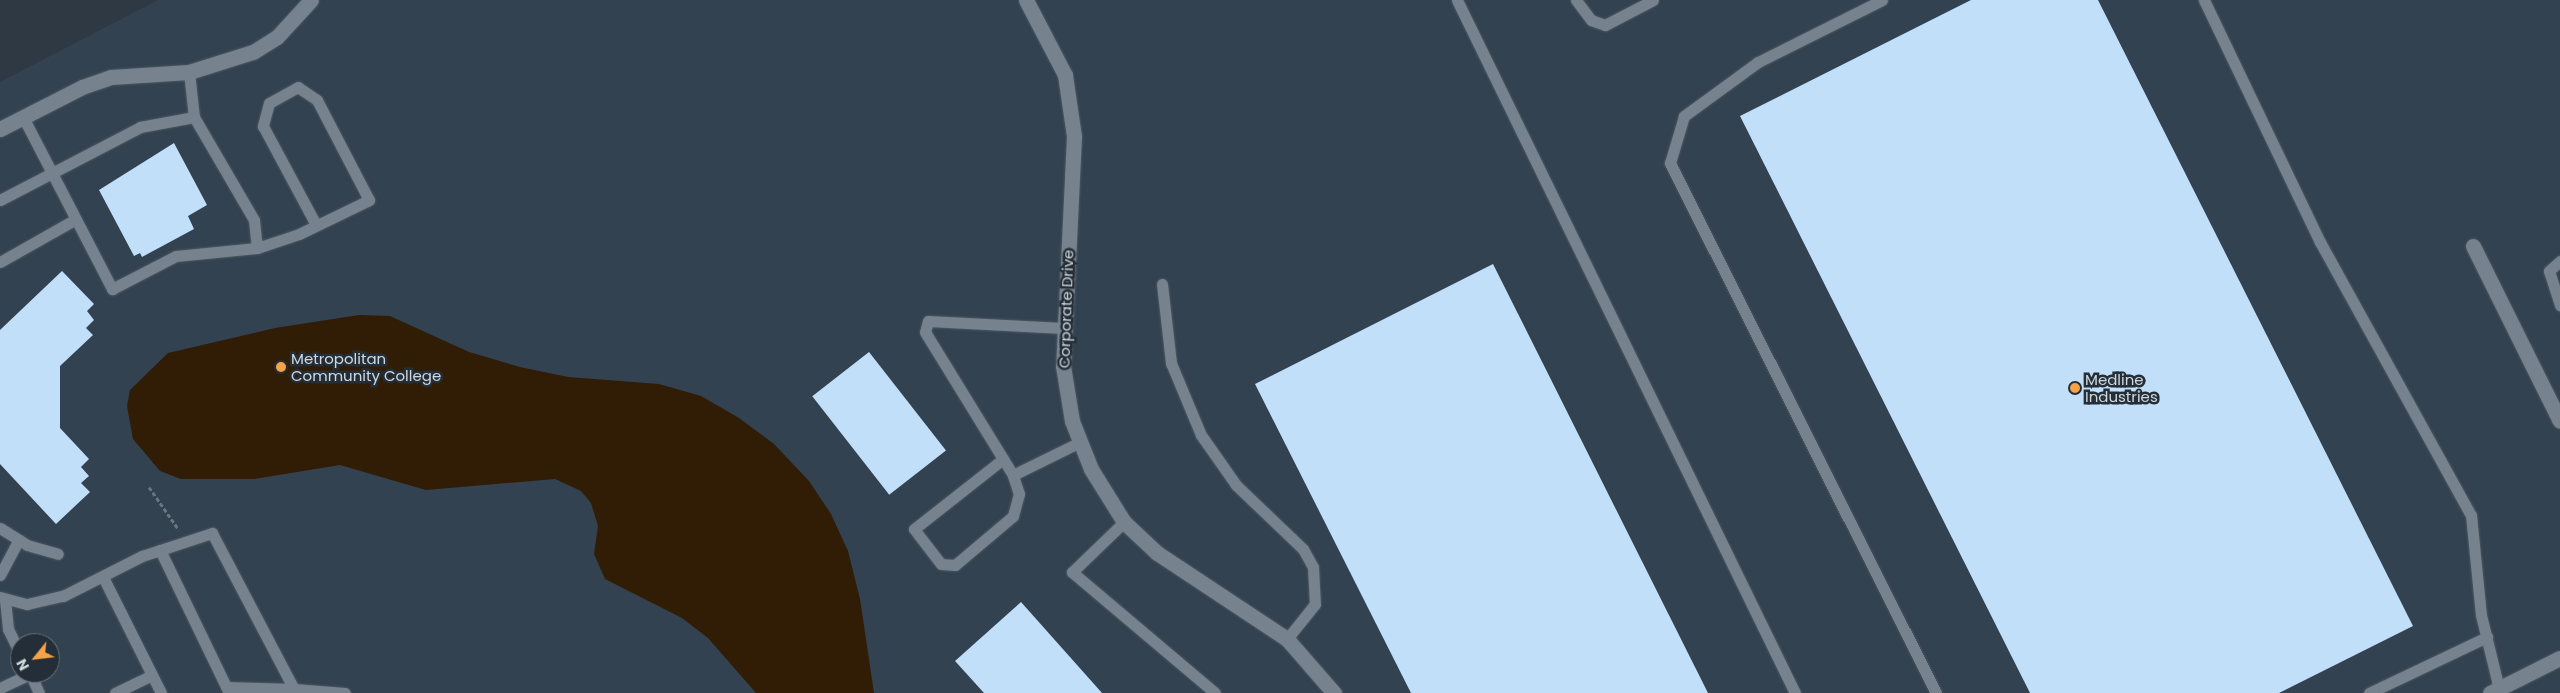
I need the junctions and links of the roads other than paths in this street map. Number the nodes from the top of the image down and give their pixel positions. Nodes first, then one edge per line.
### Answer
1 (311, 0) edge
2 (1026, 0) edge
3 (1457, 0) edge
4 (1576, 0) edge
5 (1654, 0) edge
6 (1882, 0) edge
7 (2204, 0) edge
8 (189, 72) junction
9 (23, 117) junction
10 (194, 117) junction
11 (0, 129) edge
12 (52, 172) junction
13 (0, 200) edge
14 (76, 219) junction
15 (316, 225) junction
16 (2473, 246) dead end
17 (256, 248) junction
18 (2560, 261) edge
19 (0, 262) edge
20 (1162, 284) dead end
21 (2560, 305) edge
22 (1063, 328) junction
23 (2560, 421) edge
24 (1080, 442) junction
25 (1003, 459) junction
26 (1013, 475) junction
27 (1124, 522) junction
28 (0, 528) edge
29 (18, 540) junction
30 (160, 550) junction
31 (58, 554) dead end
32 (0, 575) edge
33 (103, 577) junction
34 (2, 599) edge
35 (10, 633) edge
36 (2486, 638) junction
37 (1287, 639) junction
38 (2560, 658) edge
39 (152, 675) junction
40 (294, 688) junction
41 (228, 690) edge
42 (2495, 691) edge
43 (1213, 692) edge
44 (115, 693) edge
45 (161, 693) edge
46 (345, 693) edge
47 (1334, 693) edge
48 (1795, 693) edge
49 (1936, 693) edge
50 (2369, 693) edge

1 - 8 street
2 - 22 street, Corporate Drive
3 - 48 lane
4 - 5 lane
6 - 49 lane
7 - 36 lane
8 - 9 street
8 - 10 lane
9 - 11 street
9 - 12 lane
10 - 12 lane
10 - 17 lane
12 - 13 lane
12 - 14 lane
14 - 17 lane
14 - 19 lane
15 - 15 lane
15 - 17 lane
16 - 23 street
18 - 21 lane
20 - 37 lane
22 - 24 street, Corporate Drive
22 - 25 lane
24 - 26 lane
24 - 27 street, Corporate Drive
25 - 26 lane
25 - 26 lane
27 - 37 street, Corporate Drive
27 - 43 lane
28 - 29 lane
29 - 31 lane
29 - 32 lane
30 - 33 lane
30 - 40 lane
30 - 41 lane
33 - 34 lane
33 - 39 lane
34 - 35 lane
36 - 42 lane
36 - 50 lane
37 - 47 street, Corporate Drive
38 - 42 street
39 - 44 lane
39 - 45 lane
40 - 41 lane
40 - 46 lane

